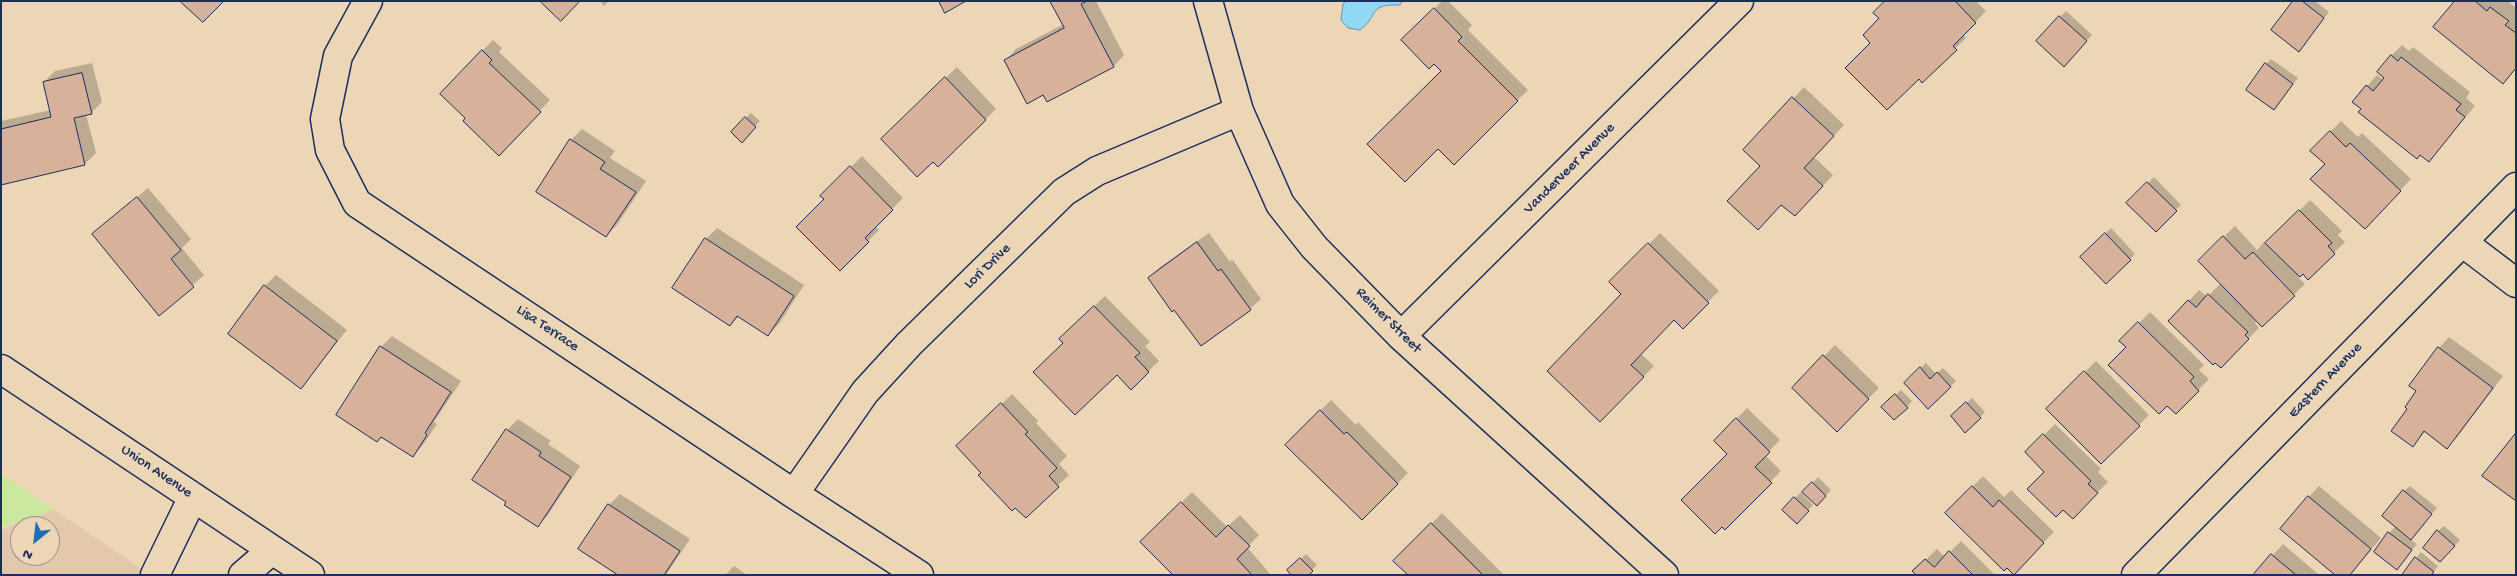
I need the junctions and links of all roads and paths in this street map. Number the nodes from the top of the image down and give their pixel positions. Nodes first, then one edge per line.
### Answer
1 (368, 1) edge
2 (1208, 1) edge
3 (1740, 1) edge
4 (1239, 111) junction
5 (2516, 187) edge
6 (2462, 242) junction
7 (2516, 283) edge
8 (1401, 336) junction
9 (1, 369) edge
10 (794, 494) junction
11 (193, 497) junction
12 (272, 550) junction
13 (155, 575) edge
14 (243, 575) edge
15 (310, 575) edge
16 (919, 575) edge
17 (1664, 575) edge
18 (2136, 575) edge

1 - 10 street, Lisa Terrace
2 - 4 street, Reimer Street
3 - 8 street, Vanderveer Avenue
4 - 8 street, Reimer Street
4 - 10 street, Lori Drive
5 - 6 street, Eastern Avenue
6 - 7 street
6 - 18 street, Eastern Avenue
8 - 17 street, Reimer Street
9 - 11 street, Union Avenue
10 - 16 street, Lisa Terrace
11 - 12 street, Union Avenue
11 - 13 street
12 - 14 street
12 - 15 street, Union Avenue

